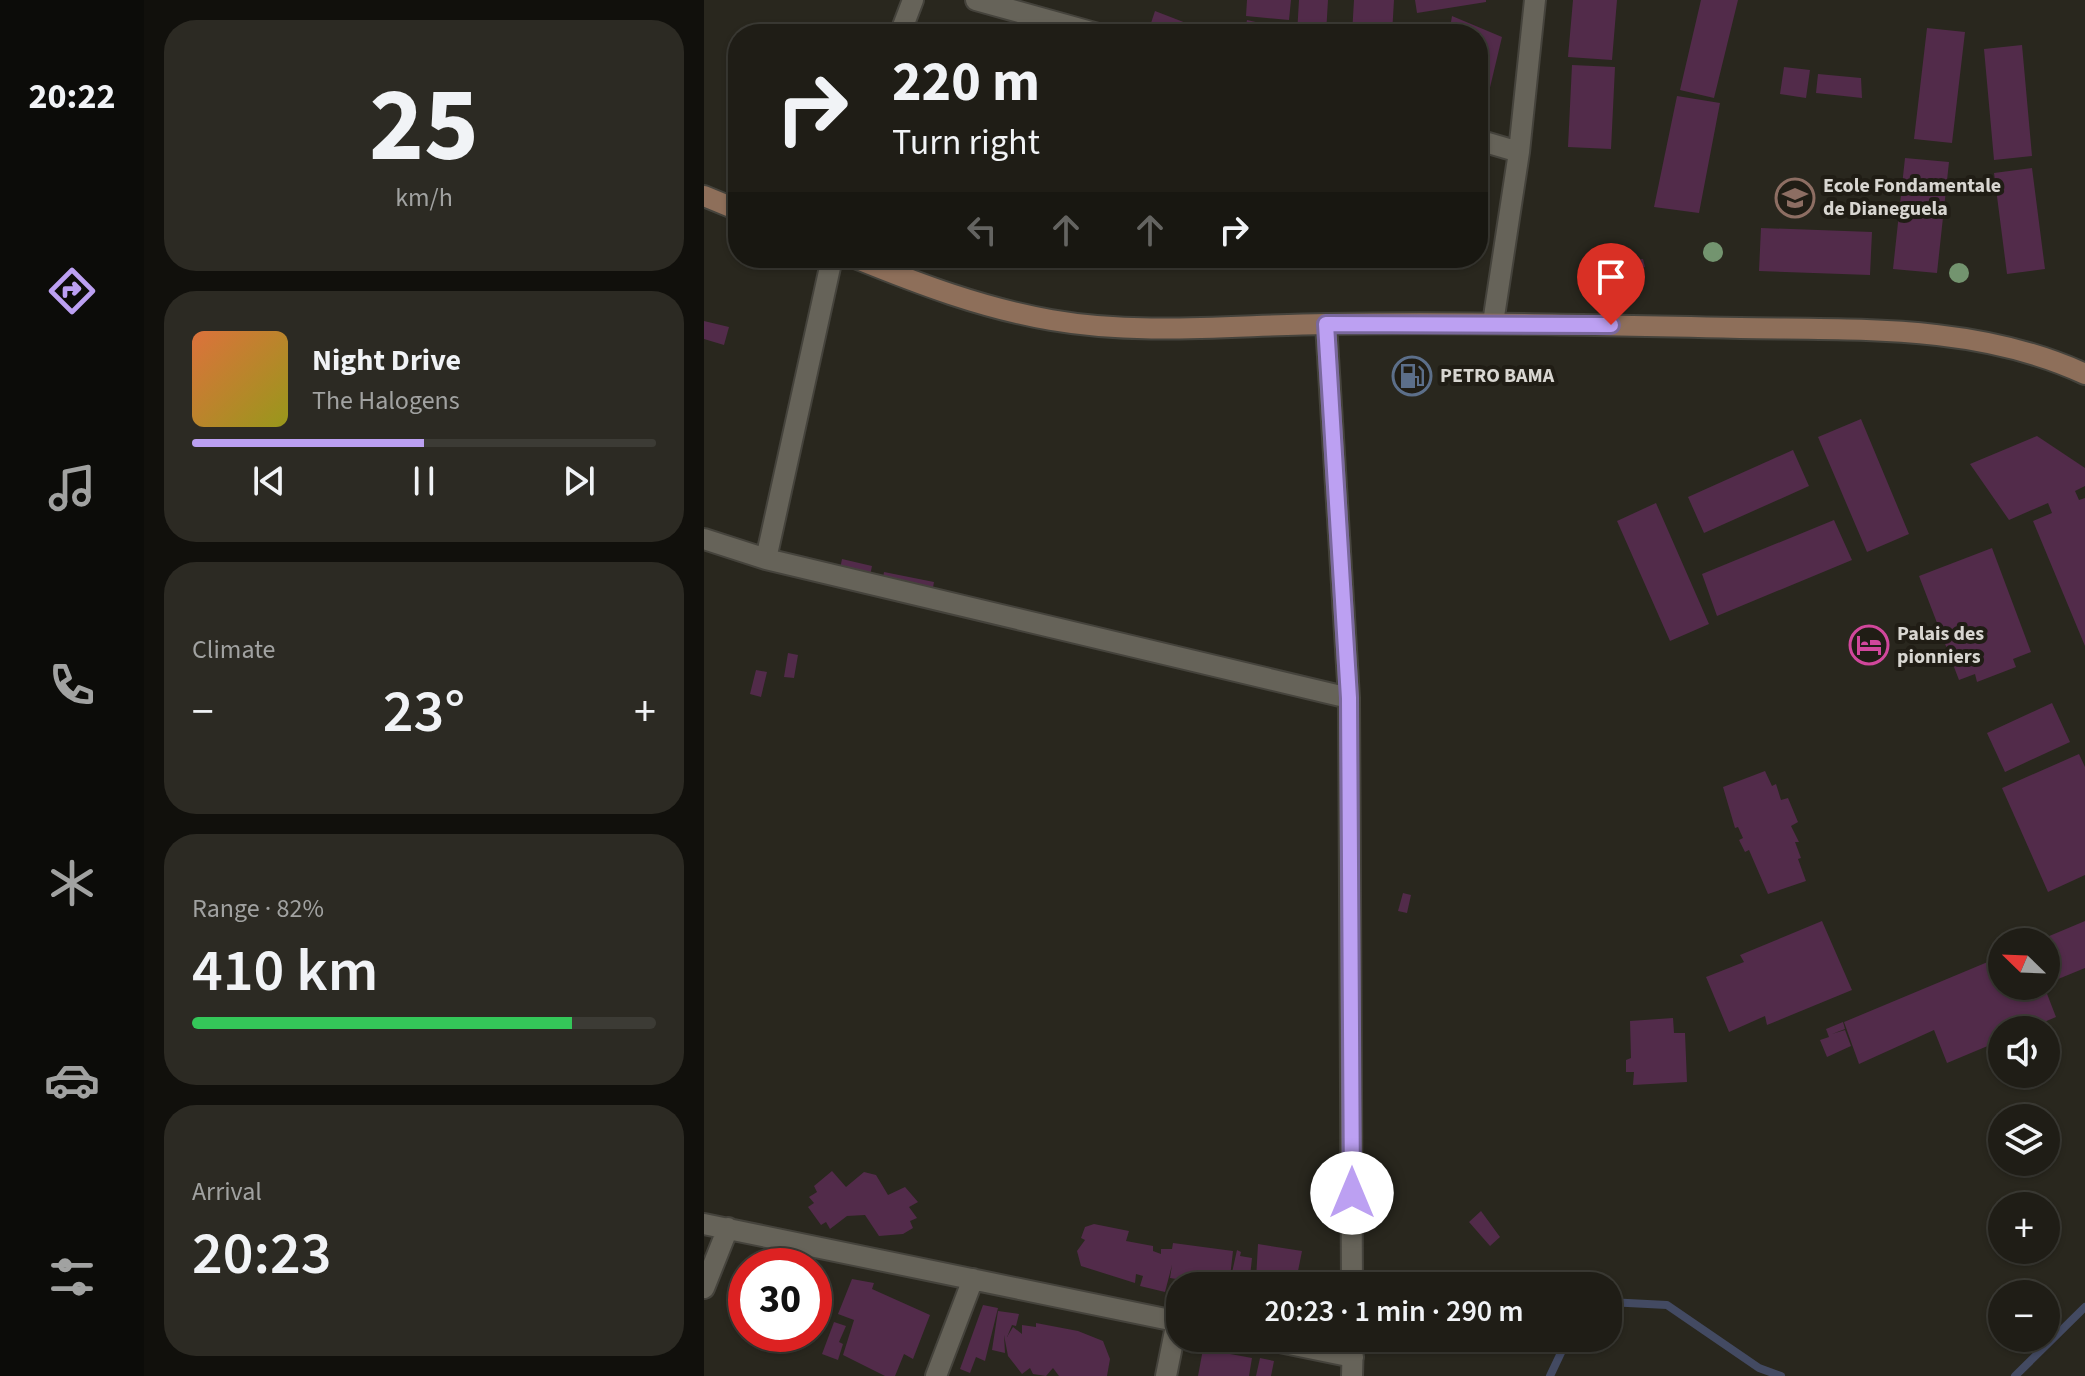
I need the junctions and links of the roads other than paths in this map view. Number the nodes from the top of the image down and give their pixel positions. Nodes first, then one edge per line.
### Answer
1 (913, 0) edge
2 (976, 0) edge
3 (1535, 0) edge
4 (904, 24) edge
5 (1062, 24) edge
6 (1488, 143) edge
7 (1519, 152) junction
8 (704, 196) edge
9 (728, 206) edge
10 (830, 268) edge
11 (880, 268) edge
12 (1493, 323) junction
13 (1326, 324) junction
14 (2085, 374) edge
15 (704, 539) edge
16 (766, 559) junction
17 (1349, 698) junction
18 (704, 1224) edge
19 (728, 1228) junction
20 (1352, 1272) edge
21 (973, 1279) junction
22 (704, 1288) edge
23 (1166, 1319) edge
24 (1171, 1352) edge
25 (1329, 1352) edge
26 (1353, 1357) edge
27 (936, 1376) edge
28 (1166, 1376) edge

1 - 4 street
2 - 5 street
3 - 7 street
6 - 7 street
7 - 12 street
8 - 9 main road
10 - 16 street
11 - 13 main road
12 - 13 main road
12 - 14 main road
13 - 17 street
15 - 16 street
16 - 17 street
17 - 20 street
18 - 19 street
19 - 21 street
19 - 22 street
21 - 23 street
21 - 27 street
24 - 28 street
25 - 26 street

